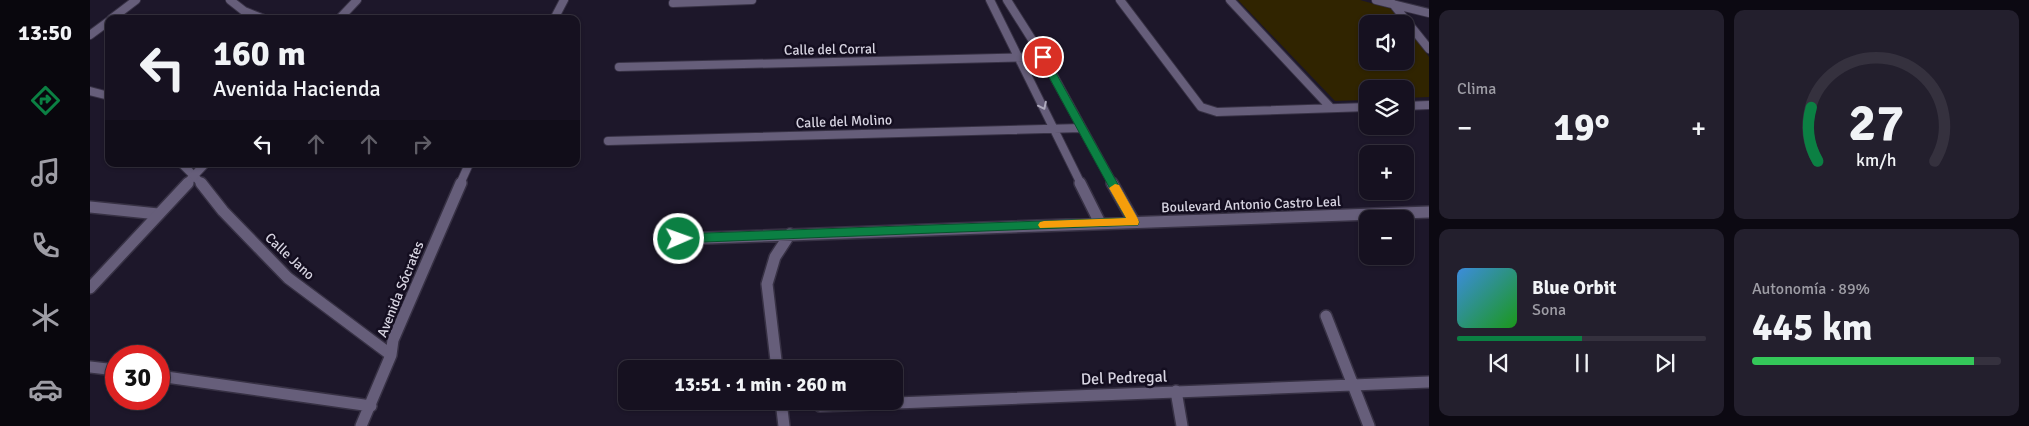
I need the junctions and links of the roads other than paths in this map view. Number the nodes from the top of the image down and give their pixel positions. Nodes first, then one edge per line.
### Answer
1 (136, 0) edge
2 (230, 0) edge
3 (357, 0) edge
4 (564, 0) edge
5 (752, 0) edge
6 (990, 0) edge
7 (1007, 0) edge
8 (1120, 0) edge
9 (1230, 0) edge
10 (1376, 0) edge
11 (673, 3) dead end
12 (1393, 4) junction
13 (1429, 13) edge
14 (116, 15) edge
15 (255, 15) edge
16 (343, 15) edge
17 (556, 15) edge
18 (105, 24) edge
19 (90, 35) edge
20 (1429, 49) edge
21 (1043, 57) junction
22 (1018, 58) junction
23 (619, 67) dead end
24 (90, 91) edge
25 (105, 95) edge
26 (1429, 105) edge
27 (1414, 106) edge
28 (1359, 107) edge
29 (1331, 108) junction
30 (1082, 128) junction
31 (1054, 129) junction
32 (608, 141) dead end
33 (186, 167) edge
34 (202, 167) edge
35 (465, 167) edge
36 (195, 175) junction
37 (90, 207) edge
38 (1429, 212) edge
39 (158, 214) junction
40 (1134, 222) junction
41 (1100, 223) junction
42 (790, 234) junction
43 (679, 239) dead end
44 (90, 288) edge
45 (1326, 316) dead end
46 (391, 355) junction
47 (776, 360) edge
48 (90, 367) edge
49 (105, 369) edge
50 (170, 378) edge
51 (1429, 382) edge
52 (1354, 386) junction
53 (1176, 391) junction
54 (903, 403) edge
55 (370, 406) junction
56 (782, 410) edge
57 (361, 426) edge
58 (784, 426) edge
59 (1182, 426) edge
60 (1369, 426) edge

1 - 14 street
2 - 15 street
3 - 16 street
4 - 17 street
5 - 11 street
6 - 22 street
7 - 21 street
8 - 29 street
9 - 29 street
10 - 12 street
12 - 13 street
12 - 20 street
18 - 19 street
21 - 22 street, Calle del Corral
21 - 30 street
22 - 23 street, Calle del Corral
22 -> 31 street
24 - 25 street
26 - 27 street
28 - 29 street
30 - 31 street, Calle del Molino
30 - 40 street
31 - 32 street, Calle del Molino
31 - 41 street
33 - 36 street, Calle Jano
34 - 36 street
35 - 46 street, Avenida Sócrates
36 - 39 street
36 - 46 street, Calle Jano
37 - 39 street
38 - 40 street, Boulevard Antonio Castro Leal
39 - 44 street
40 - 41 street, Boulevard Antonio Castro Leal
41 - 42 street, Boulevard Antonio Castro Leal
42 - 43 street, Boulevard Antonio Castro Leal
42 - 47 street
45 - 52 street
46 - 55 street, Avenida Sócrates
48 - 49 street
50 - 55 street
51 - 52 street, Del Pedregal
52 - 53 street, Del Pedregal
52 - 60 street
53 - 54 street, Del Pedregal
53 - 59 street
55 - 57 street, Avenida Sócrates
56 - 58 street

